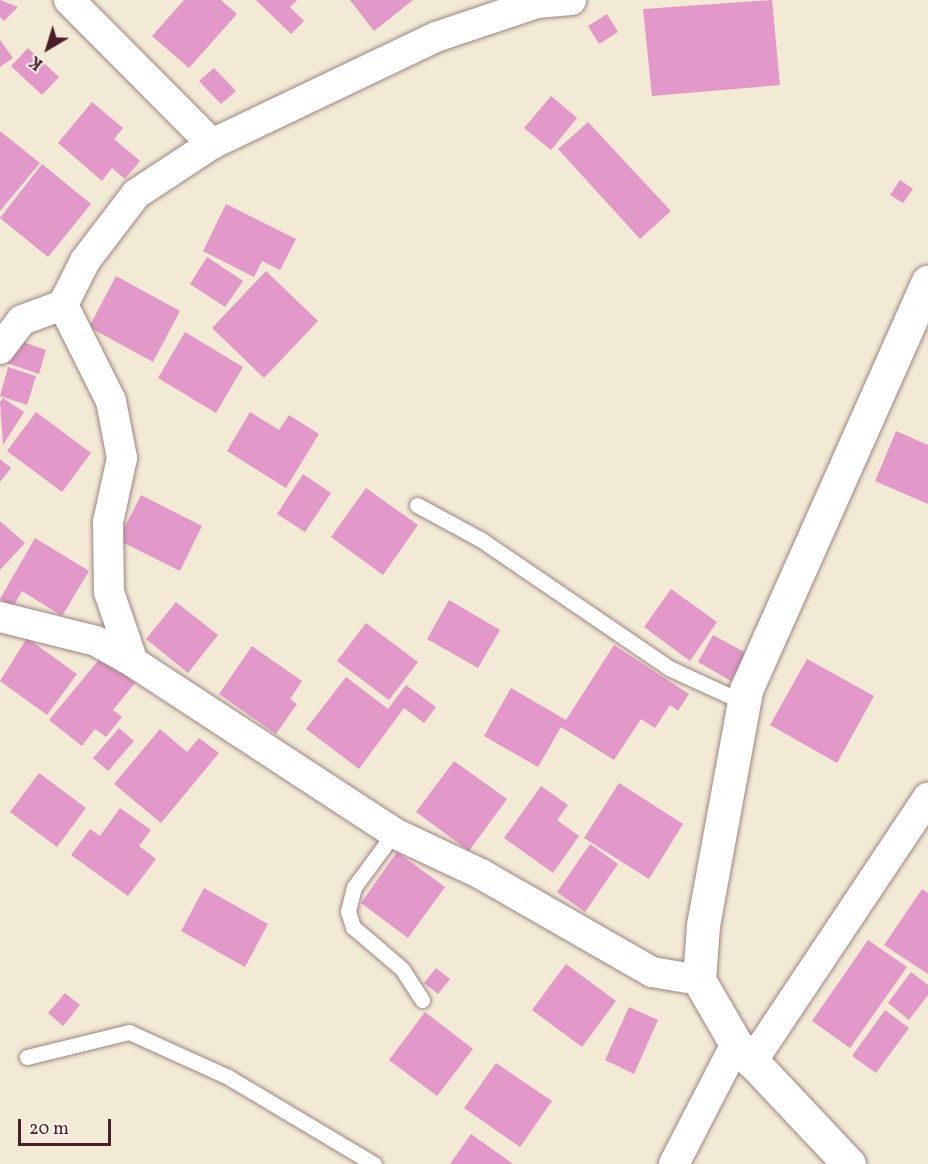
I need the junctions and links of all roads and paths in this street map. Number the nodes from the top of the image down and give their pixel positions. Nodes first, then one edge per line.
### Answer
1 (69, 0) edge
2 (571, 0) edge
3 (212, 144) junction
4 (928, 282) edge
5 (63, 305) junction
6 (0, 349) edge
7 (417, 505) dead end
8 (0, 617) edge
9 (133, 662) junction
10 (743, 702) junction
11 (928, 798) edge
12 (394, 833) junction
13 (699, 980) junction
14 (422, 1000) dead end
15 (744, 1054) junction
16 (27, 1057) dead end
17 (374, 1164) edge
18 (674, 1164) edge
19 (849, 1164) edge

1 - 3 street
2 - 3 street
3 - 5 street
4 - 10 street
5 - 6 street
5 - 9 street
7 - 10 lane
8 - 9 street
9 - 12 street
10 - 13 street
11 - 15 street
12 - 13 street
12 - 14 lane
13 - 15 street
15 - 18 street
15 - 19 street
16 - 17 lane

